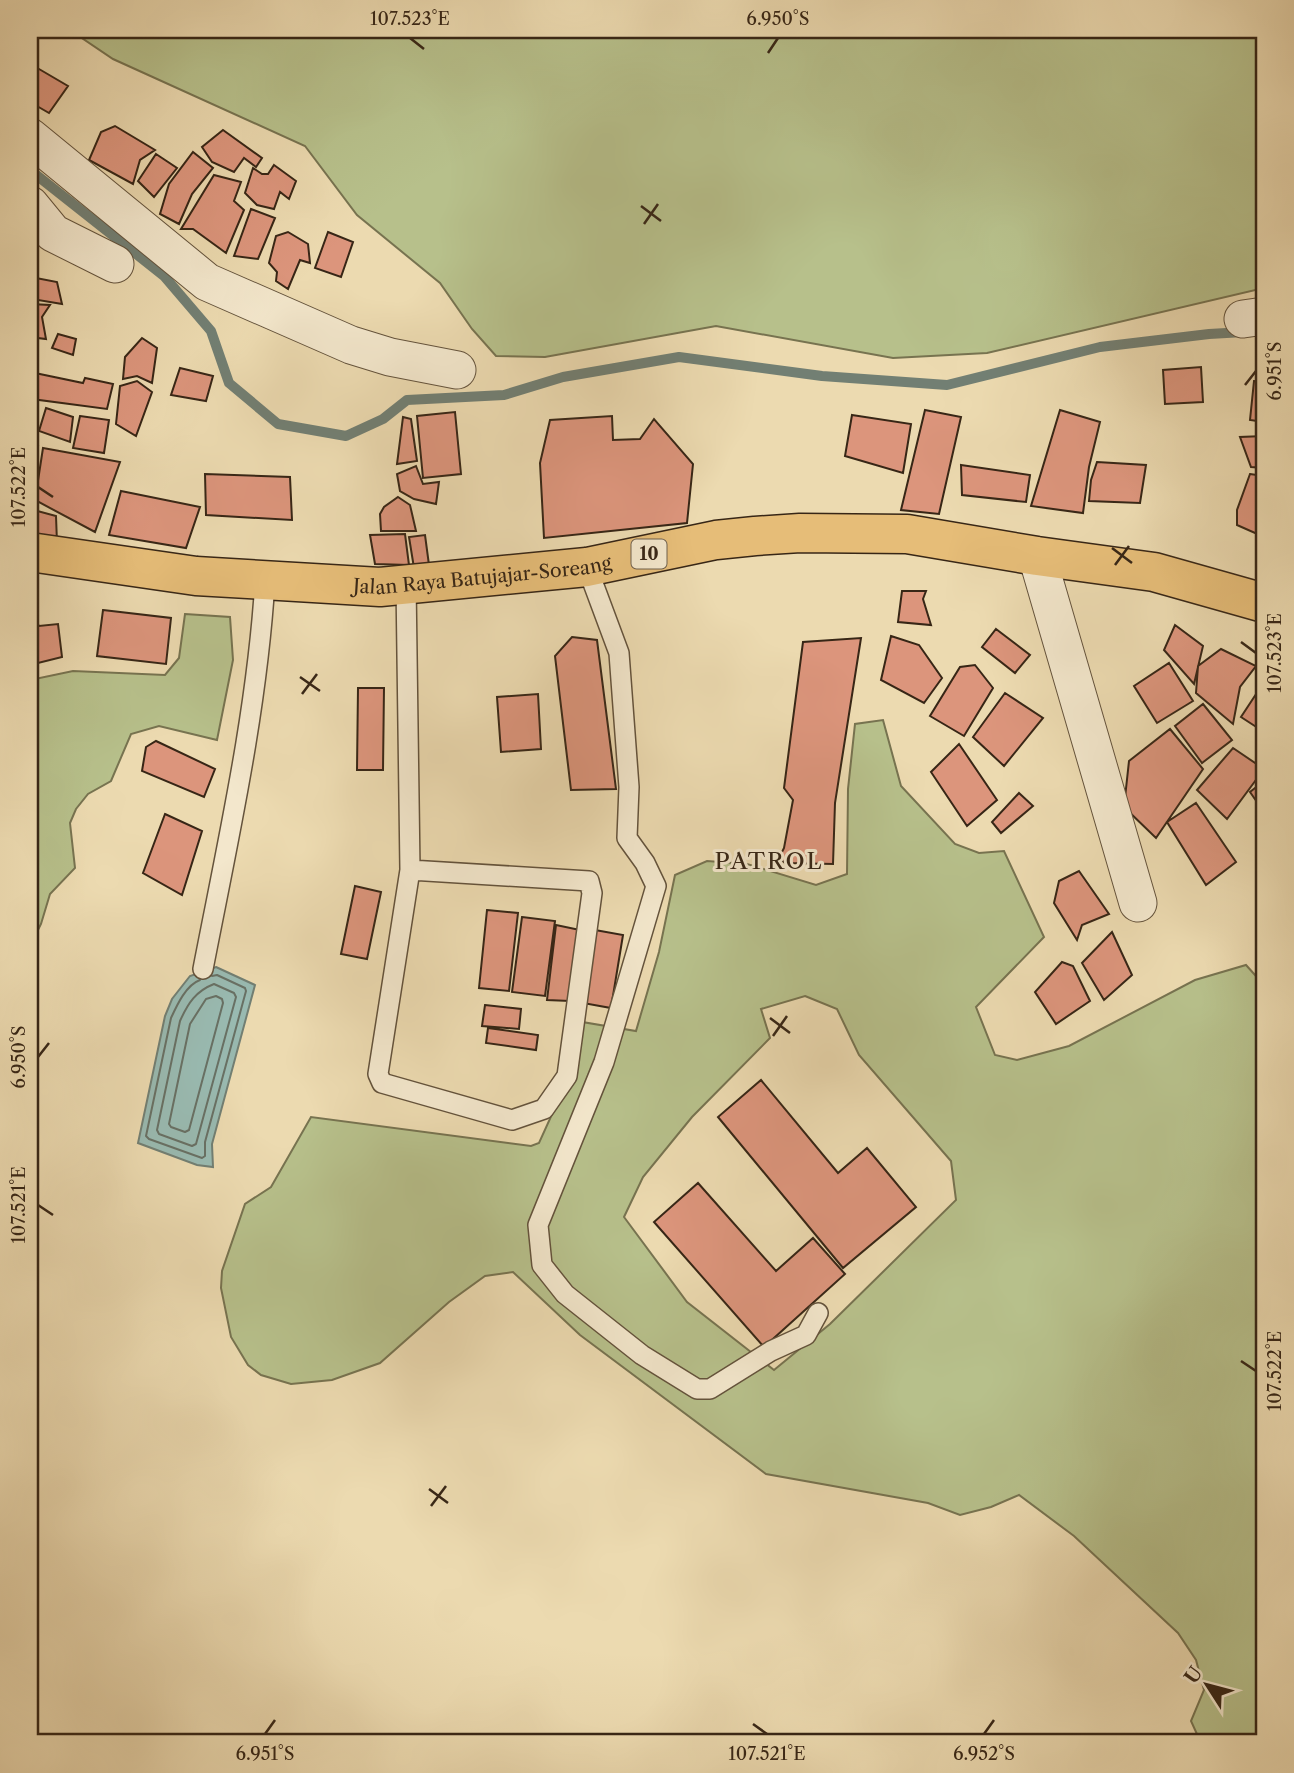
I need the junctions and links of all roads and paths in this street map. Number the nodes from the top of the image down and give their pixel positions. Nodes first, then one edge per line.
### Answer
1 (30, 137) edge
2 (30, 205) edge
3 (115, 264) dead end
4 (457, 370) dead end
5 (30, 552) edge
6 (1037, 556) junction
7 (587, 567) junction
8 (265, 580) junction
9 (407, 583) junction
10 (1264, 603) edge
11 (410, 870) junction
12 (1138, 902) dead end
13 (203, 969) dead end
14 (818, 1313) dead end

1 - 4 street
2 - 3 street
5 - 8 highway, Jalan Raya Batujajar-Soreang / 10
6 - 7 highway, Jalan Raya Batujajar-Soreang / 10
6 - 10 highway, Jalan Raya Batujajar-Soreang / 10
6 - 12 street
7 - 9 highway, Jalan Raya Batujajar-Soreang / 10
7 - 14 lane
8 - 9 highway, Jalan Raya Batujajar-Soreang / 10
8 - 13 lane
9 - 11 lane
11 - 11 lane

